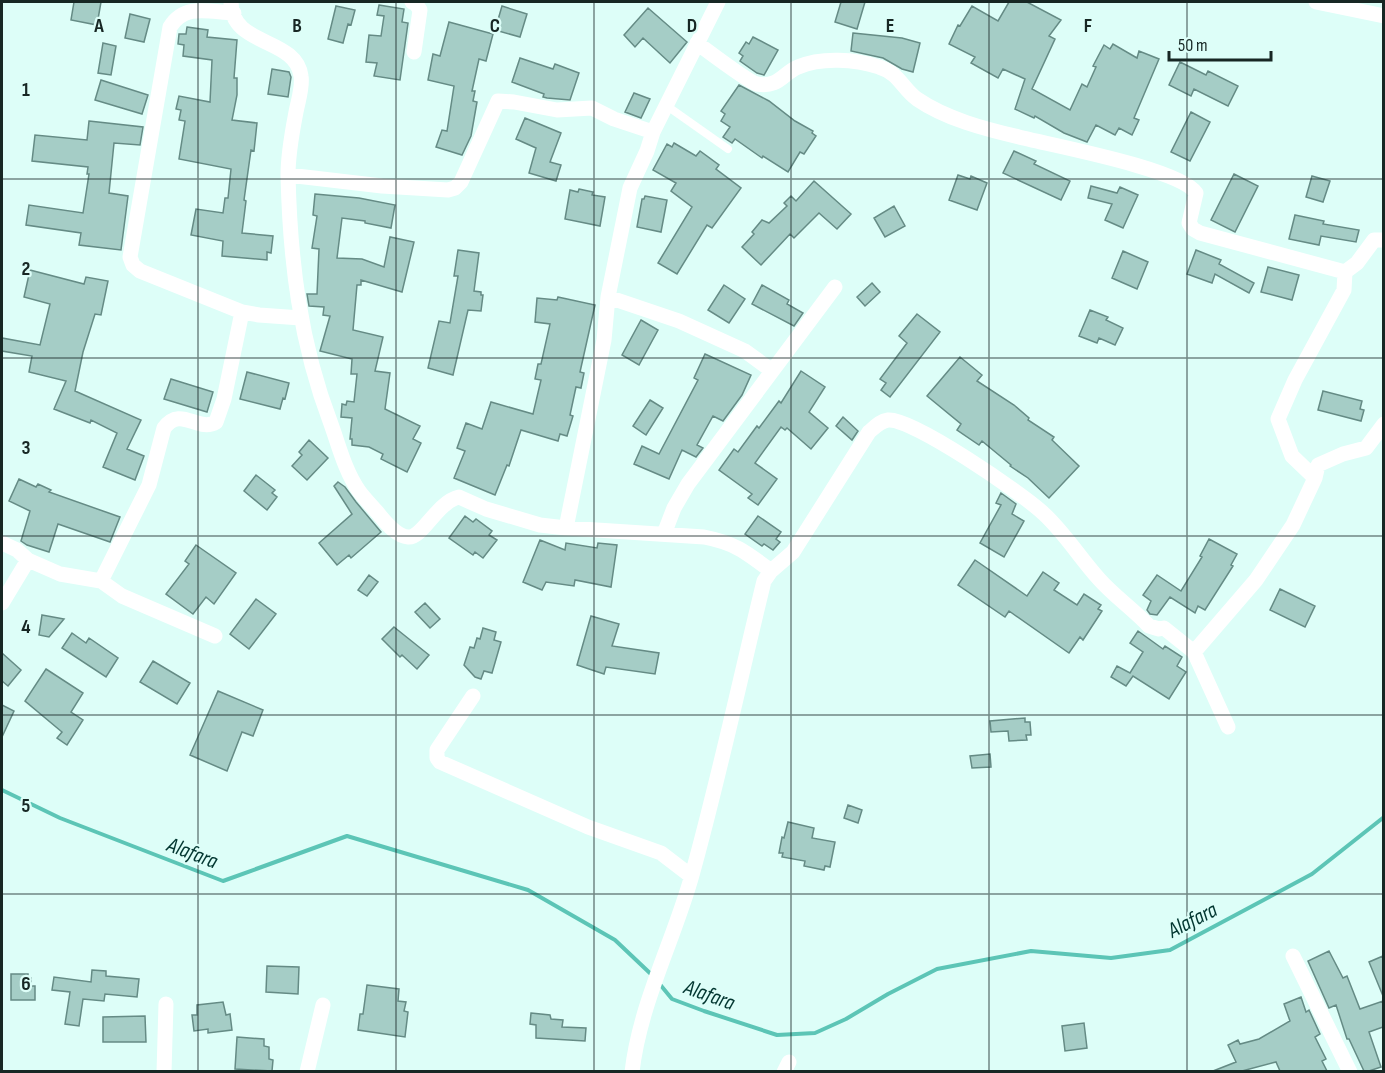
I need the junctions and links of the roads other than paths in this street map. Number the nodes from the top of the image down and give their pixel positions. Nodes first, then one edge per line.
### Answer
1 (412, 2) edge
2 (718, 2) edge
3 (1316, 2) edge
4 (232, 7) edge
5 (1383, 16) edge
6 (697, 43) junction
7 (414, 52) dead end
8 (667, 106) junction
9 (653, 132) junction
10 (728, 149) dead end
11 (288, 175) junction
12 (1383, 240) edge
13 (1345, 272) junction
14 (835, 286) dead end
15 (608, 297) junction
16 (242, 312) junction
17 (301, 318) junction
18 (771, 370) junction
19 (1383, 424) edge
20 (1315, 478) junction
21 (566, 528) junction
22 (664, 534) junction
23 (2, 543) edge
24 (28, 560) junction
25 (771, 572) junction
26 (101, 581) junction
27 (2, 603) edge
28 (215, 636) dead end
29 (1194, 652) junction
30 (473, 696) dead end
31 (1228, 727) dead end
32 (691, 876) junction
33 (1293, 956) dead end
34 (166, 1004) dead end
35 (323, 1005) dead end
36 (164, 1071) edge
37 (307, 1071) edge
38 (632, 1071) edge
39 (1350, 1071) edge

1 - 7 street
2 - 6 street
3 - 5 street
4 - 11 street
4 - 16 street
6 - 8 street
6 - 13 street
8 - 9 street
8 - 10 lane
9 - 11 street
9 - 15 street
11 - 17 street
12 - 13 street
13 - 20 street
14 - 18 street
15 - 18 street
15 - 21 street
16 - 17 street
16 - 26 street
17 - 21 street
18 - 22 street
19 - 20 street
20 - 29 street
21 - 22 street
22 - 25 street
23 - 24 street
24 - 26 street
24 - 27 street
25 - 29 street
25 - 32 street
26 - 28 street
29 - 31 street
30 - 32 street
32 - 38 street
33 - 39 street
34 - 36 street
35 - 37 street

